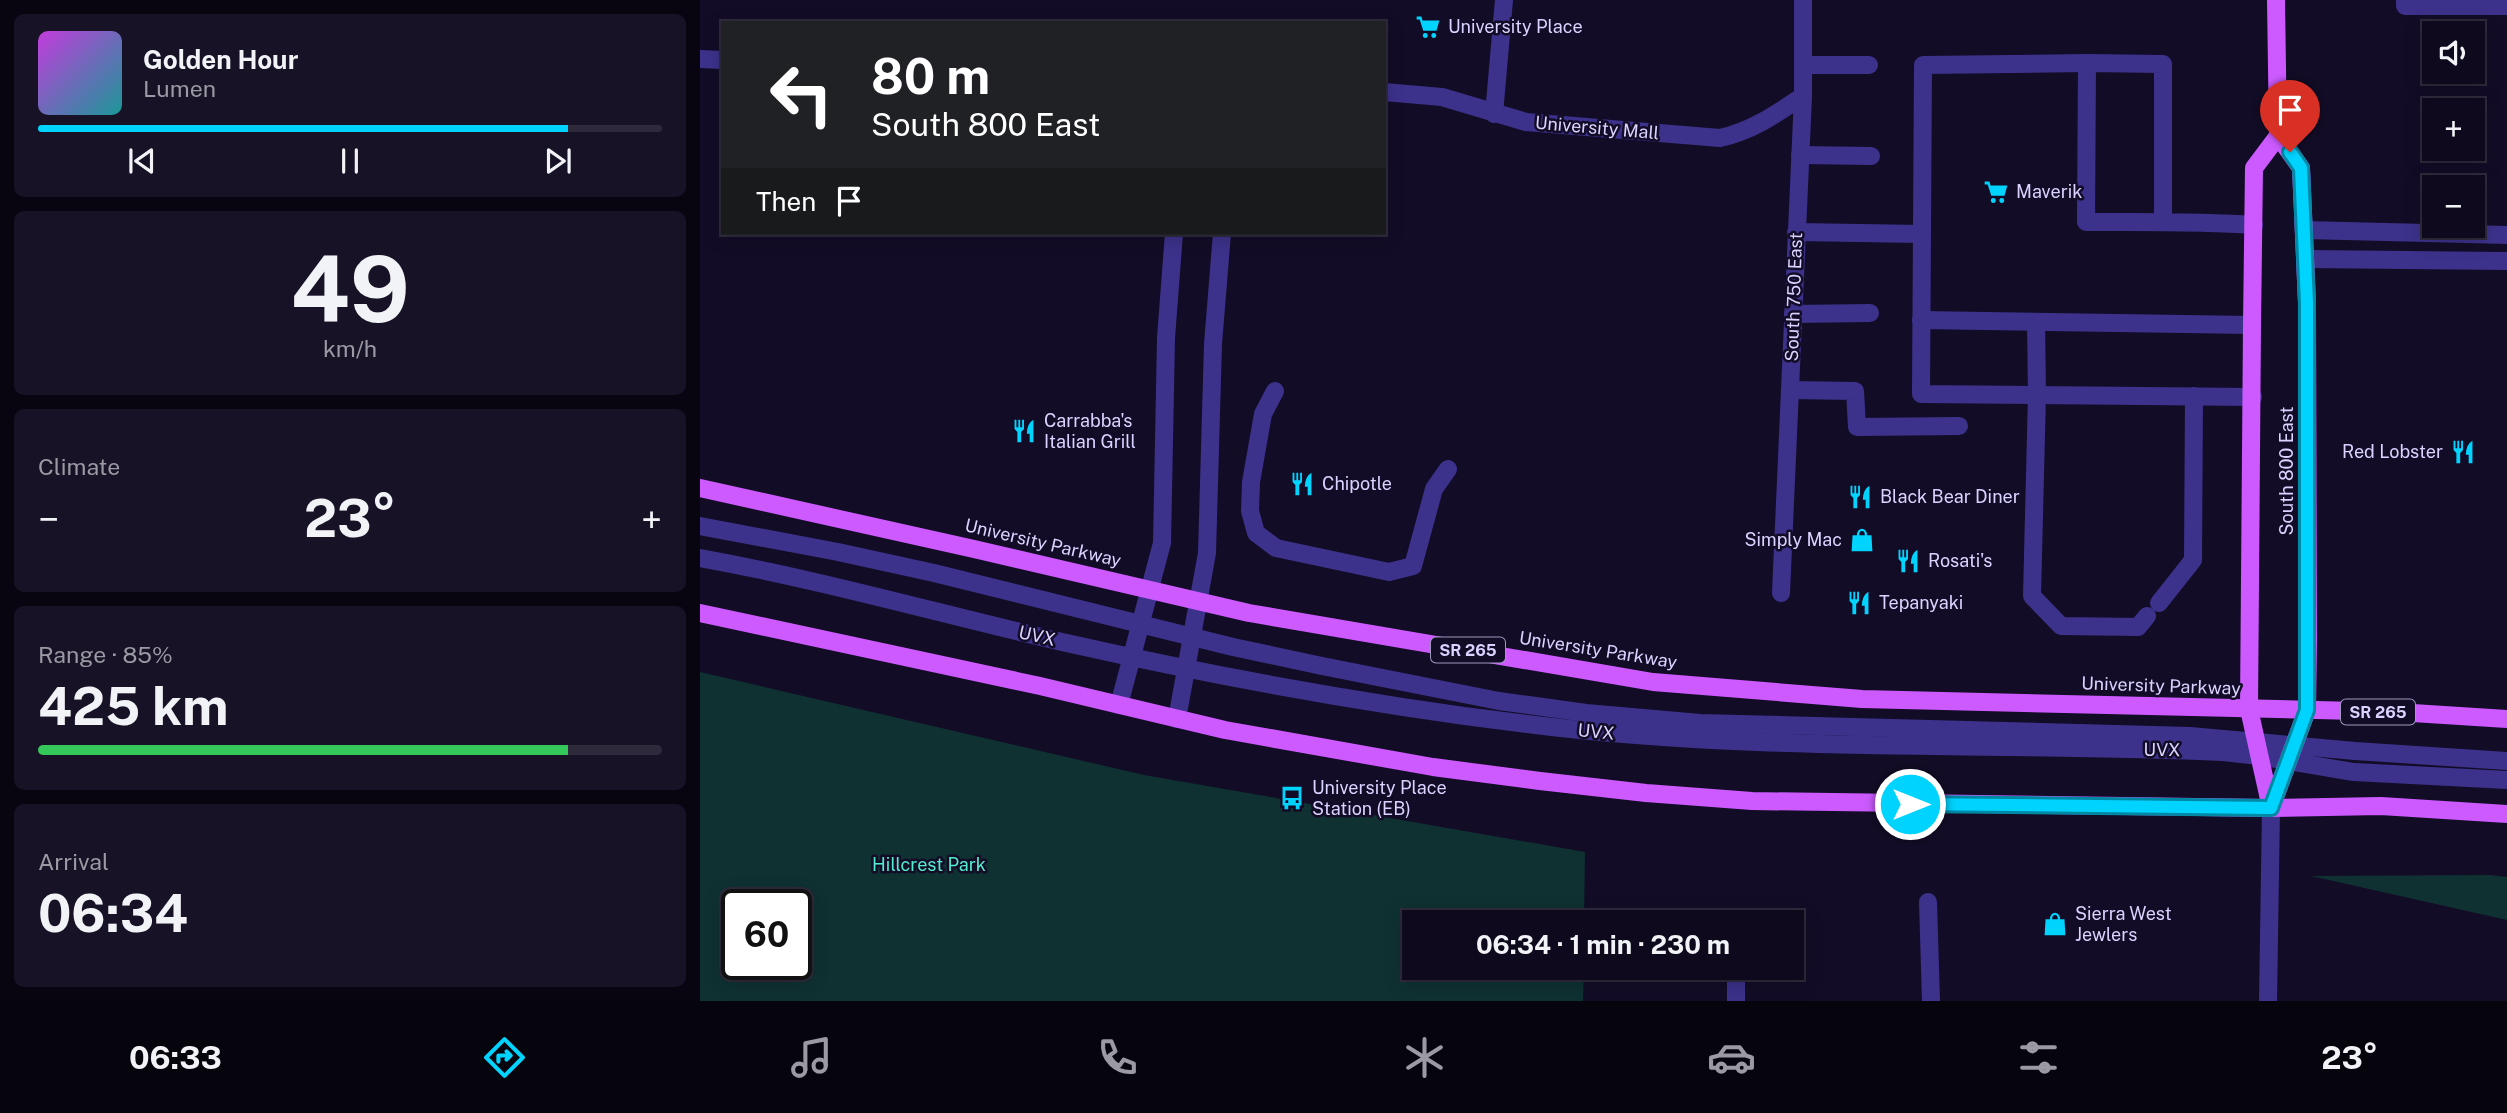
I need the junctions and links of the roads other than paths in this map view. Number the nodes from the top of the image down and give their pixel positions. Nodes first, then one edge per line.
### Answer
1 (1504, 0) edge
2 (1803, 0) edge
3 (2276, 0) edge
4 (2405, 3) edge
5 (2507, 6) edge
6 (700, 59) edge
7 (721, 60) edge
8 (2087, 62) junction
9 (1803, 65) junction
10 (1869, 65) dead end
11 (1386, 92) edge
12 (1802, 96) junction
13 (1494, 114) junction
14 (2278, 136) junction
15 (1800, 155) junction
16 (1871, 156) dead end
17 (2163, 222) junction
18 (2254, 225) junction
19 (2304, 230) junction
20 (1797, 232) junction
21 (1922, 234) junction
22 (1174, 235) edge
23 (1222, 235) edge
24 (2507, 235) edge
25 (2305, 259) junction
26 (2507, 261) edge
27 (1870, 313) dead end
28 (1793, 314) junction
29 (1921, 320) junction
30 (2036, 321) junction
31 (2252, 325) junction
32 (1790, 390) junction
33 (1275, 391) dead end
34 (2037, 394) junction
35 (2194, 396) junction
36 (2253, 397) junction
37 (1959, 426) dead end
38 (1448, 469) dead end
39 (700, 488) edge
40 (700, 526) edge
41 (700, 558) edge
42 (1150, 589) junction
43 (1781, 593) dead end
44 (1198, 601) junction
45 (700, 613) edge
46 (1140, 624) junction
47 (1192, 637) junction
48 (1132, 656) junction
49 (1186, 667) junction
50 (1119, 705) junction
51 (2249, 709) junction
52 (2307, 710) junction
53 (1177, 719) junction
54 (2507, 719) edge
55 (2258, 749) junction
56 (2291, 753) junction
57 (2507, 761) edge
58 (2507, 780) edge
59 (2271, 808) junction
60 (2507, 814) edge
61 (1928, 902) dead end
62 (1736, 980) edge
63 (1736, 1001) edge
64 (1931, 1001) edge
65 (2268, 1001) edge

1 - 13 street
2 - 9 street, South 750 East
3 - 14 main road
4 - 5 street
6 - 7 street
8 - 17 street
8 - 17 street
8 - 21 street
9 - 10 street
9 - 12 street, South 750 East
11 - 13 street, University Mall
12 - 13 street, University Mall
12 - 15 street, South 750 East
14 - 18 main road, South 800 East
14 - 19 main road, South 800 East
15 - 16 street
15 - 20 street, South 750 East
17 - 18 street
18 - 31 main road, South 800 East
19 - 24 street
19 - 25 main road, South 800 East
20 - 21 street
20 - 28 street, South 750 East
21 - 29 street
22 - 42 street
23 - 44 street
25 - 26 street
25 - 52 main road, South 800 East
27 - 28 street
28 - 32 street, South 750 East
29 - 30 street
29 - 34 street
30 - 31 street
30 - 34 street
31 - 36 main road, South 800 East
32 - 37 street
32 - 43 street, South 750 East
33 - 38 street
34 - 35 street
34 - 35 street
35 - 36 street
36 - 51 main road, South 800 East
39 - 42 main road, University Parkway / SR 265
40 - 46 street
41 - 48 street, UVX
42 - 44 main road, University Parkway / SR 265
42 - 46 street
44 - 47 street
44 - 51 main road, University Parkway / SR 265
45 - 50 main road
46 - 47 street
46 - 48 street
47 - 49 street
47 - 55 street
48 - 49 street, UVX
48 - 50 street
49 - 53 street
49 - 55 street, UVX
50 - 53 main road
51 - 52 main road, University Parkway / SR 265
51 - 55 main road, South 800 East
52 - 54 main road, University Parkway / SR 265
52 - 56 main road, South 800 East
53 - 59 main road
55 - 56 street, UVX
55 - 59 main road, South 800 East
56 - 57 street
56 - 58 street, UVX
56 - 59 main road, South 800 East
59 - 60 main road
59 - 65 street, South 800 East
61 - 64 street
62 - 63 street

